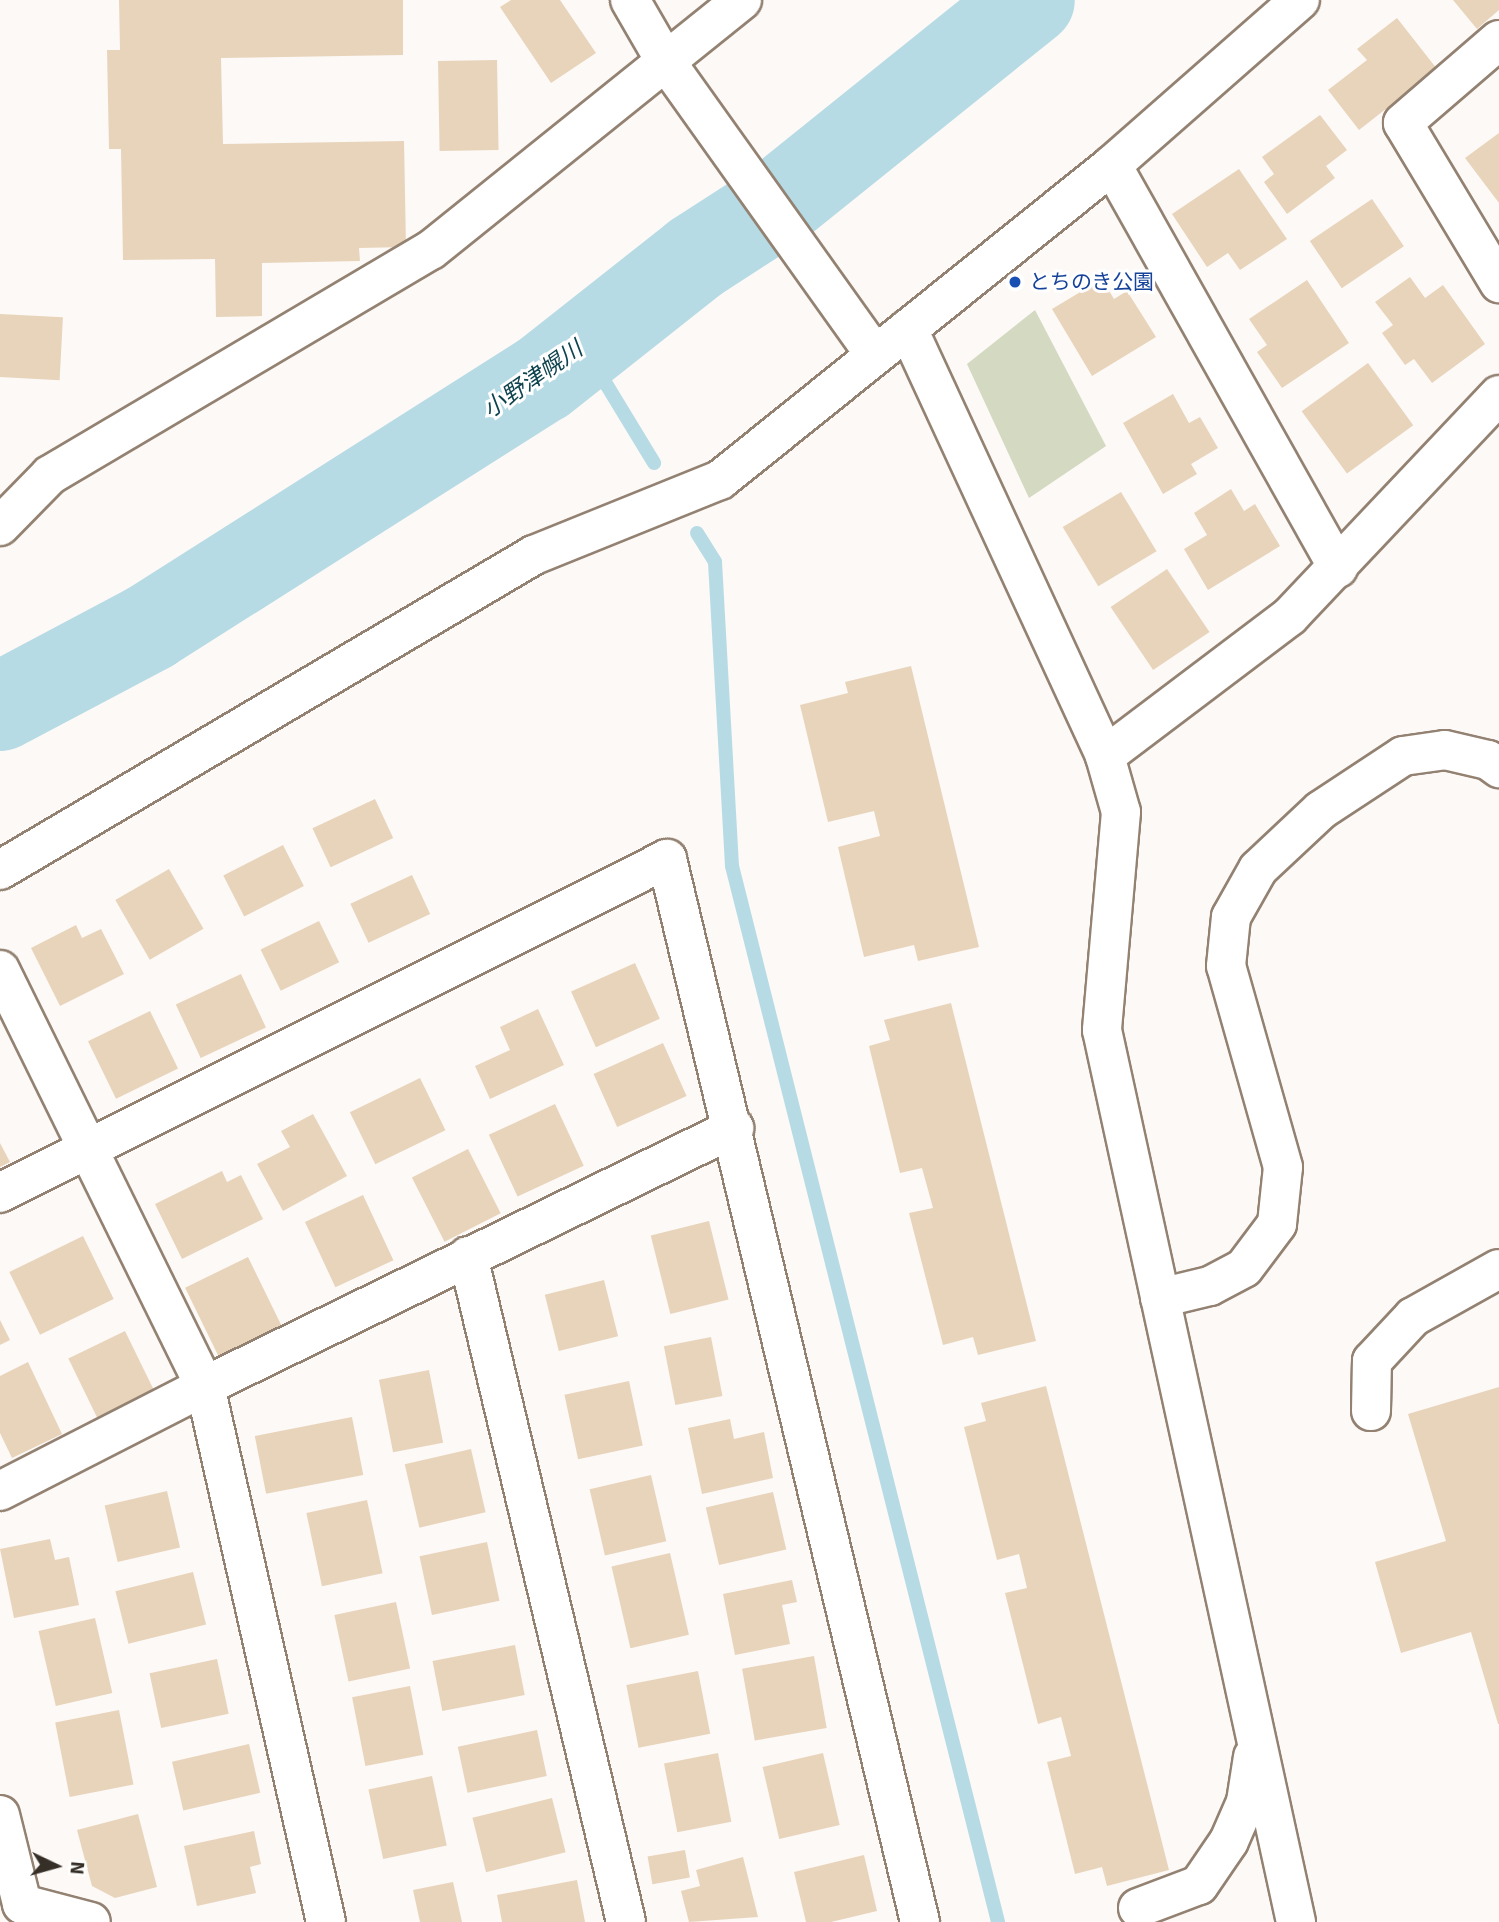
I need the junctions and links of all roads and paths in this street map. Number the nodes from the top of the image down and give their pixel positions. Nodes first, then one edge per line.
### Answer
1 (630, 0) edge
2 (742, 0) edge
3 (1300, 0) edge
4 (1499, 40) edge
5 (664, 59) junction
6 (1112, 165) junction
7 (1499, 283) edge
8 (908, 329) junction
9 (874, 353) junction
10 (1499, 395) edge
11 (0, 526) edge
12 (1338, 568) junction
13 (1105, 756) junction
14 (1499, 768) edge
15 (0, 870) edge
16 (0, 970) edge
17 (734, 1128) junction
18 (86, 1147) junction
19 (0, 1192) edge
20 (468, 1256) junction
21 (1499, 1269) edge
22 (1160, 1298) junction
23 (205, 1386) junction
24 (1371, 1411) dead end
25 (0, 1491) edge
26 (1256, 1738) junction
27 (0, 1815) edge
28 (1138, 1908) dead end
29 (91, 1922) edge
30 (327, 1922) edge
31 (626, 1922) edge
32 (920, 1922) edge
33 (1296, 1922) edge

1 - 5 street
2 - 5 street
3 - 6 street
4 - 7 street
5 - 9 street
5 - 11 street
6 - 8 street
6 - 12 street
8 - 9 street
8 - 13 street
9 - 15 street
10 - 12 street
12 - 13 street
13 - 22 street
14 - 22 street
16 - 18 street
17 - 18 street
17 - 20 street
17 - 32 street
18 - 19 street
18 - 23 street
20 - 23 street
20 - 31 street
21 - 24 street
22 - 26 street
23 - 25 street
23 - 30 street
26 - 28 street
26 - 33 street
27 - 29 street

